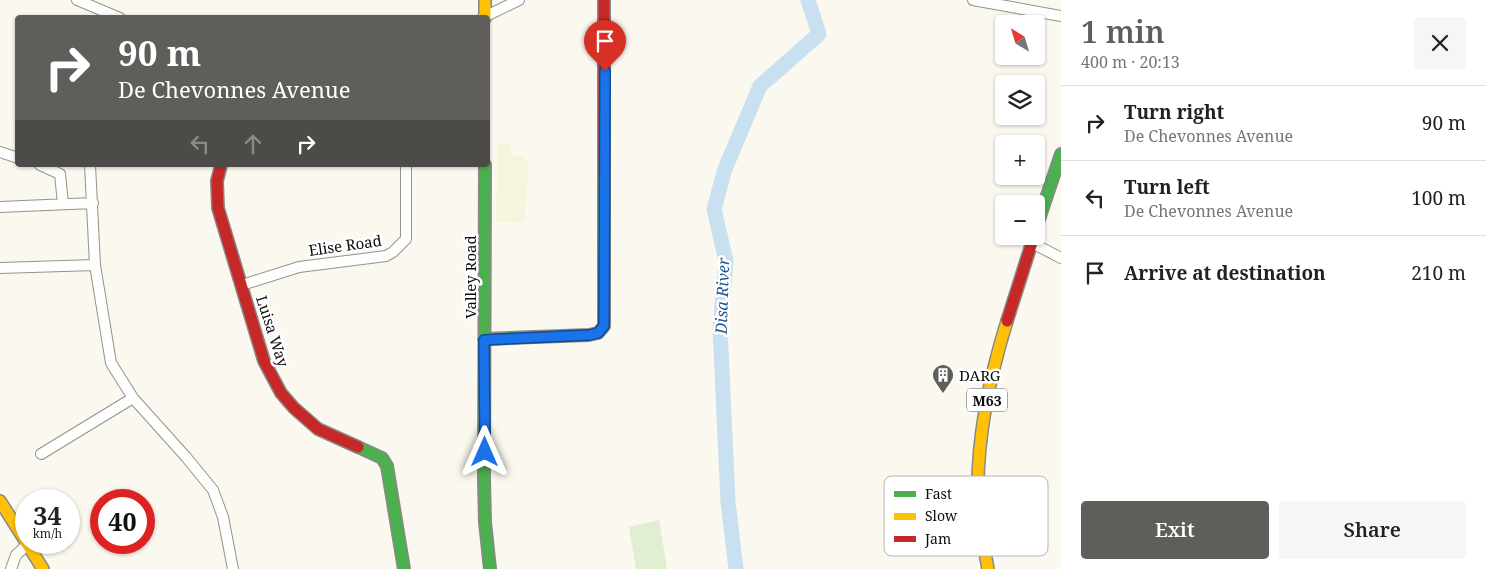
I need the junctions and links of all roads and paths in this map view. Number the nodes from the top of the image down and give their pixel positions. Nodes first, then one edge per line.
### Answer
1 (77, 0) edge
2 (485, 0) edge
3 (519, 0) edge
4 (604, 0) edge
5 (973, 0) edge
6 (107, 15) edge
7 (484, 15) edge
8 (488, 15) edge
9 (1061, 16) edge
10 (0, 152) edge
11 (1061, 154) edge
12 (15, 157) edge
13 (44, 167) edge
14 (90, 167) edge
15 (221, 167) edge
16 (406, 167) edge
17 (485, 167) edge
18 (1045, 201) edge
19 (93, 203) junction
20 (63, 204) junction
21 (0, 207) edge
22 (1031, 245) edge
23 (1041, 245) edge
24 (1061, 258) edge
25 (95, 265) junction
26 (0, 268) edge
27 (242, 285) junction
28 (484, 340) junction
29 (133, 398) junction
30 (41, 454) dead end
31 (979, 476) edge
32 (0, 502) edge
33 (15, 524) edge
34 (16, 554) edge
35 (34, 554) edge
36 (986, 556) edge
37 (11, 569) edge
38 (43, 569) edge
39 (233, 569) edge
40 (404, 569) edge
41 (490, 569) edge
42 (988, 569) edge

1 - 6 street
2 - 7 street
3 - 8 street
4 - 28 street
5 - 9 street
10 - 12 street
11 - 18 street
13 - 20 street
14 - 19 street
15 - 27 street, Luisa Way
16 - 27 street, Elise Road
17 - 28 street, Valley Road
19 - 20 street
19 - 25 street
20 - 21 street
22 - 31 street, M63
23 - 24 street
25 - 26 street
25 - 29 street
27 - 40 street, Luisa Way
28 - 41 street, Valley Road
29 - 30 street
29 - 39 street
32 - 33 street
34 - 37 street
35 - 38 street
36 - 42 street, M63

